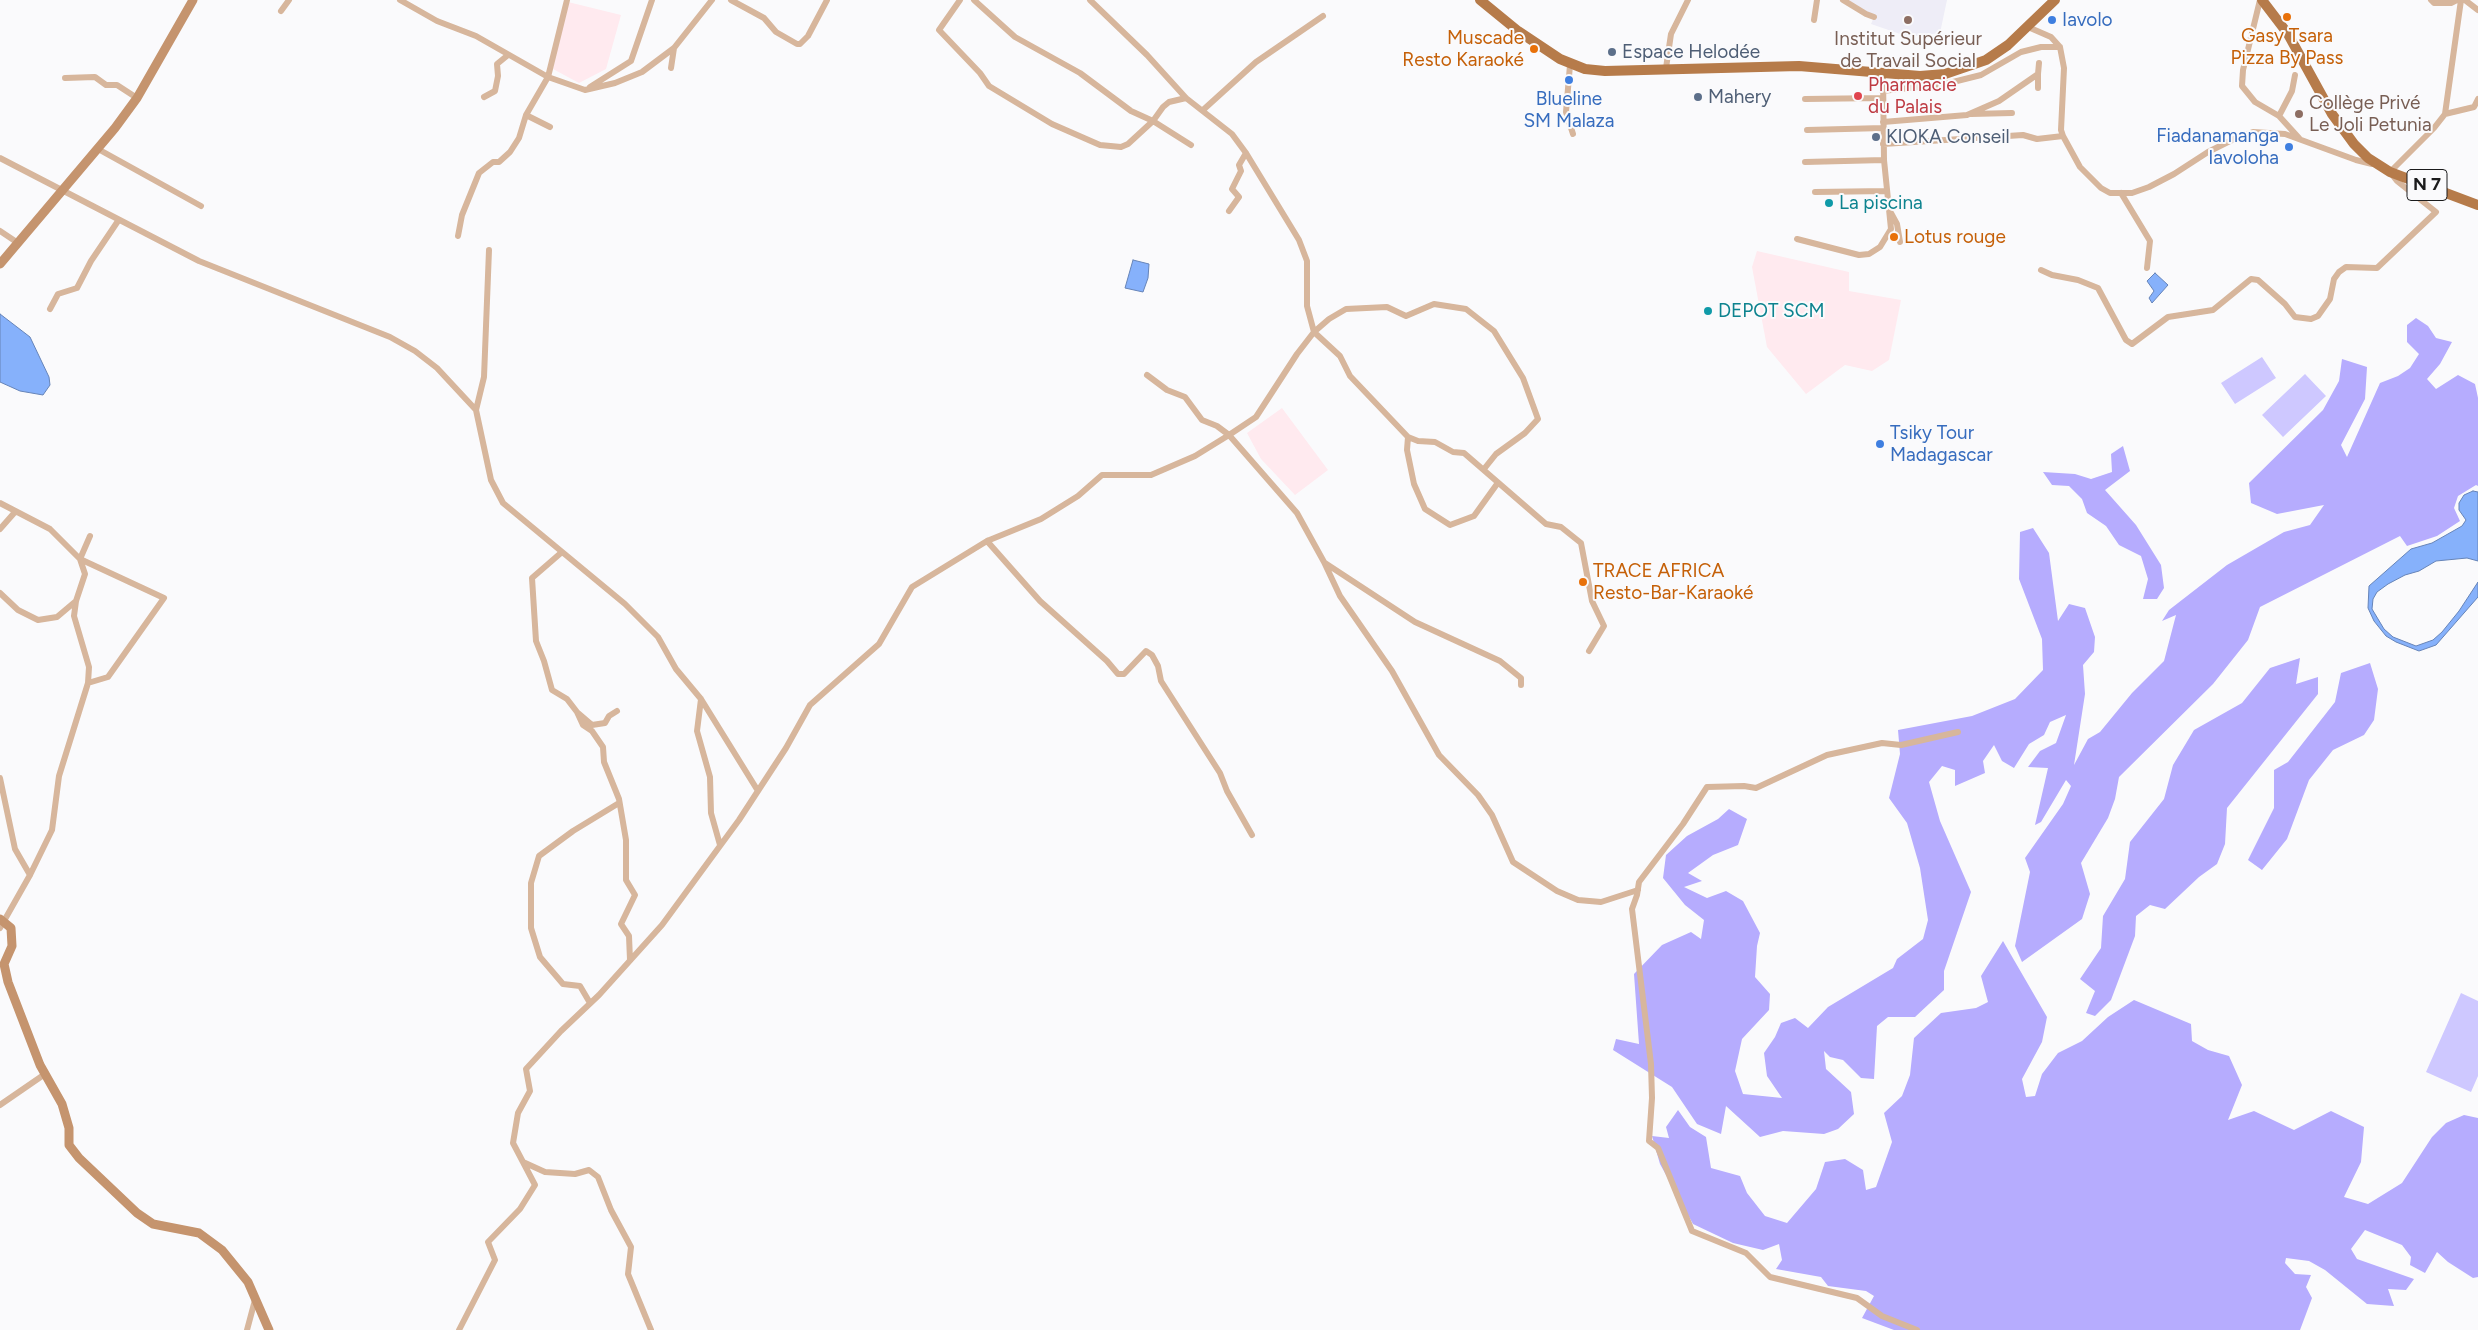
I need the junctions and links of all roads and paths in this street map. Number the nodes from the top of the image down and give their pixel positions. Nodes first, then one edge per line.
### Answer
1 (193, 0) edge
2 (289, 0) edge
3 (400, 0) edge
4 (566, 0) edge
5 (652, 0) edge
6 (712, 0) edge
7 (731, 0) edge
8 (827, 0) edge
9 (960, 0) edge
10 (974, 0) edge
11 (1090, 0) edge
12 (1480, 0) edge
13 (1688, 0) edge
14 (1817, 0) edge
15 (1843, 0) edge
16 (2055, 0) edge
17 (2261, 0) edge
18 (2431, 0) edge
19 (2459, 0) edge
20 (2465, 0) edge
21 (2478, 10) edge
22 (281, 11) dead end
23 (1323, 16) dead end
24 (1874, 17) dead end
25 (1814, 20) dead end
26 (2028, 26) junction
27 (2060, 47) junction
28 (674, 48) junction
29 (508, 55) junction
30 (2039, 63) dead end
31 (1570, 65) junction
32 (671, 68) dead end
33 (1666, 68) junction
34 (1883, 73) junction
35 (2038, 74) junction
36 (2295, 75) dead end
37 (548, 77) junction
38 (64, 78) dead end
39 (2038, 88) dead end
40 (585, 90) junction
41 (1882, 94) junction
42 (484, 97) dead end
43 (137, 98) junction
44 (1186, 98) junction
45 (1805, 99) dead end
46 (2478, 99) edge
47 (2476, 109) edge
48 (1203, 110) junction
49 (2012, 113) dead end
50 (2445, 114) junction
51 (526, 115) junction
52 (1967, 115) junction
53 (2279, 116) junction
54 (1153, 121) junction
55 (1883, 125) junction
56 (550, 127) dead end
57 (1807, 130) dead end
58 (1573, 134) dead end
59 (2063, 136) junction
60 (2300, 139) junction
61 (1884, 144) junction
62 (1192, 145) dead end
63 (98, 149) junction
64 (1246, 153) junction
65 (0, 158) edge
66 (1884, 160) junction
67 (1805, 162) dead end
68 (2377, 165) junction
69 (2390, 172) junction
70 (1887, 191) junction
71 (61, 192) junction
72 (1815, 192) dead end
73 (2121, 193) junction
74 (2478, 205) edge
75 (201, 206) dead end
76 (1889, 210) junction
77 (1229, 211) dead end
78 (118, 221) junction
79 (0, 231) edge
80 (458, 236) dead end
81 (1797, 239) dead end
82 (18, 242) junction
83 (1900, 242) dead end
84 (489, 250) dead end
85 (0, 264) edge
86 (2147, 268) dead end
87 (2041, 270) dead end
88 (50, 309) dead end
89 (1314, 332) junction
90 (1147, 376) dead end
91 (476, 410) junction
92 (1228, 435) junction
93 (1408, 437) junction
94 (1484, 469) junction
95 (1497, 484) junction
96 (0, 503) edge
97 (15, 512) junction
98 (0, 529) edge
99 (90, 536) dead end
100 (987, 541) junction
101 (562, 552) junction
102 (80, 559) junction
103 (1324, 562) junction
104 (0, 593) edge
105 (76, 601) junction
106 (1590, 651) dead end
107 (88, 683) junction
108 (1521, 685) dead end
109 (701, 699) junction
110 (618, 711) dead end
111 (577, 712) junction
112 (1958, 732) dead end
113 (0, 778) edge
114 (758, 791) junction
115 (619, 803) junction
116 (1252, 835) dead end
117 (720, 846) junction
118 (30, 875) junction
119 (1638, 890) junction
120 (1, 923) edge
121 (630, 960) junction
122 (590, 1003) junction
123 (45, 1074) junction
124 (0, 1105) edge
125 (523, 1162) junction
126 (256, 1300) junction
127 (247, 1330) edge
128 (269, 1330) edge
129 (459, 1330) edge
130 (651, 1330) edge
131 (1917, 1330) edge

1 - 43 street
2 - 22 street
3 - 29 street
4 - 37 street
5 - 40 street
6 - 28 street
7 - 8 street
9 - 54 street
10 - 54 street
11 - 44 street
12 - 31 main road
13 - 33 street
14 - 25 street
15 - 24 street
16 - 26 main road
17 - 53 street
17 - 68 main road, N 7
18 - 19 street
19 - 50 street
20 - 21 street
23 - 48 street
26 - 27 street
26 - 34 main road
27 - 41 street
27 - 59 street
28 - 32 street
28 - 40 street
29 - 37 street
29 - 42 street
30 - 35 street
31 - 33 main road
31 - 58 street
33 - 34 main road
34 - 41 street
35 - 39 street
35 - 52 street
36 - 53 street
37 - 40 street
37 - 51 street
38 - 43 street
41 - 45 street
41 - 55 street
43 - 63 street
44 - 48 street
44 - 54 street
46 - 47 street
47 - 50 street
48 - 64 street
49 - 52 street
50 - 69 street
51 - 56 street
51 - 80 street
52 - 55 street
53 - 60 street
54 - 62 street
55 - 57 street
55 - 61 street
59 - 61 street
59 - 73 street
60 - 68 street
60 - 73 street
61 - 66 street
63 - 71 street
63 - 75 street
64 - 77 street
64 - 89 street
65 - 71 street
66 - 67 street
66 - 70 street
68 - 69 main road, N 7
69 - 74 main road, N 7
69 - 87 street
70 - 72 street
70 - 76 street
71 - 78 street
71 - 82 street
73 - 86 street
76 - 81 street
76 - 83 street
78 - 88 street
78 - 91 street
79 - 82 street
82 - 85 street
84 - 91 street
89 - 92 street
89 - 93 street
89 - 94 street
90 - 92 street
91 - 101 street
92 - 100 street
92 - 103 street
93 - 94 street
93 - 95 street
94 - 95 street
95 - 106 street
96 - 97 street
97 - 98 street
97 - 102 street
99 - 102 street
100 - 114 street
100 - 116 street
101 - 109 street
101 - 111 street
102 - 105 street
102 - 107 street
103 - 108 street
103 - 119 street
104 - 105 street
105 - 107 street
107 - 118 street
109 - 114 street
109 - 117 street
110 - 111 street
111 - 115 street
112 - 119 street
113 - 118 street
114 - 117 street
115 - 121 street
115 - 122 street
117 - 121 street
118 - 120 street
119 - 131 street
120 - 123 street
121 - 122 street
122 - 125 street
123 - 124 street
123 - 126 street
125 - 129 street
125 - 130 street
126 - 127 street
126 - 128 street

